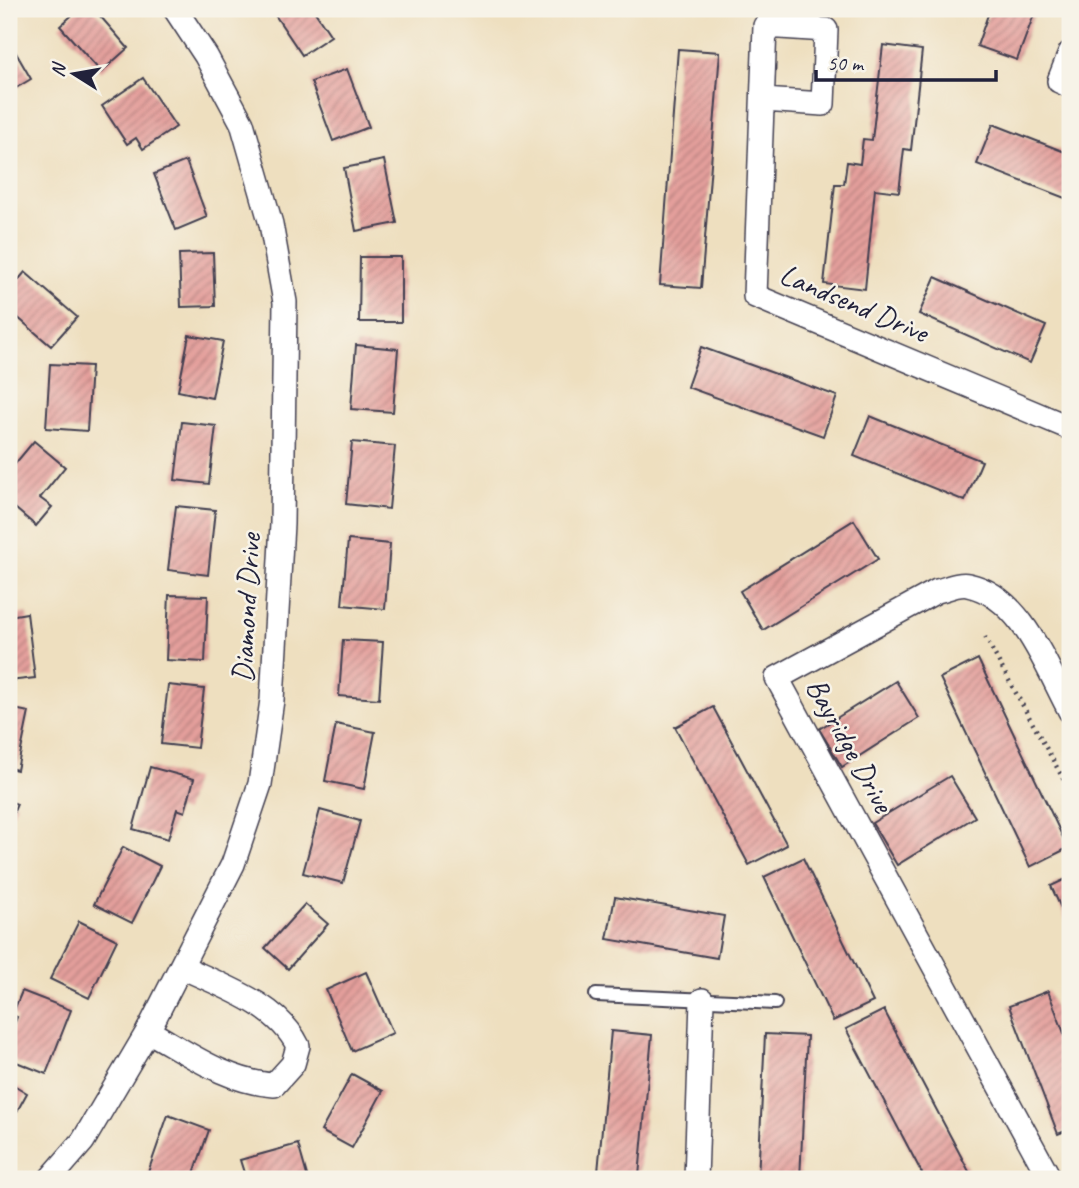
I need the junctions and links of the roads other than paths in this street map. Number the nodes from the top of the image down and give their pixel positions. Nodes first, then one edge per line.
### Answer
1 (175, 9) edge
2 (1070, 53) edge
3 (1070, 86) edge
4 (763, 100) dead end
5 (1070, 428) edge
6 (1070, 712) edge
7 (182, 967) junction
8 (596, 995) dead end
9 (702, 1000) junction
10 (775, 1003) dead end
11 (148, 1031) junction
12 (50, 1179) edge
13 (696, 1179) edge
14 (1050, 1179) edge

1 - 7 street, Diamond Drive
2 - 3 street
4 - 5 street, Landsend Drive
6 - 14 street, Bayridge Drive
7 - 11 street, Diamond Drive
7 - 11 street
8 - 9 lane
9 - 10 lane
9 - 13 street
11 - 12 street, Diamond Drive

